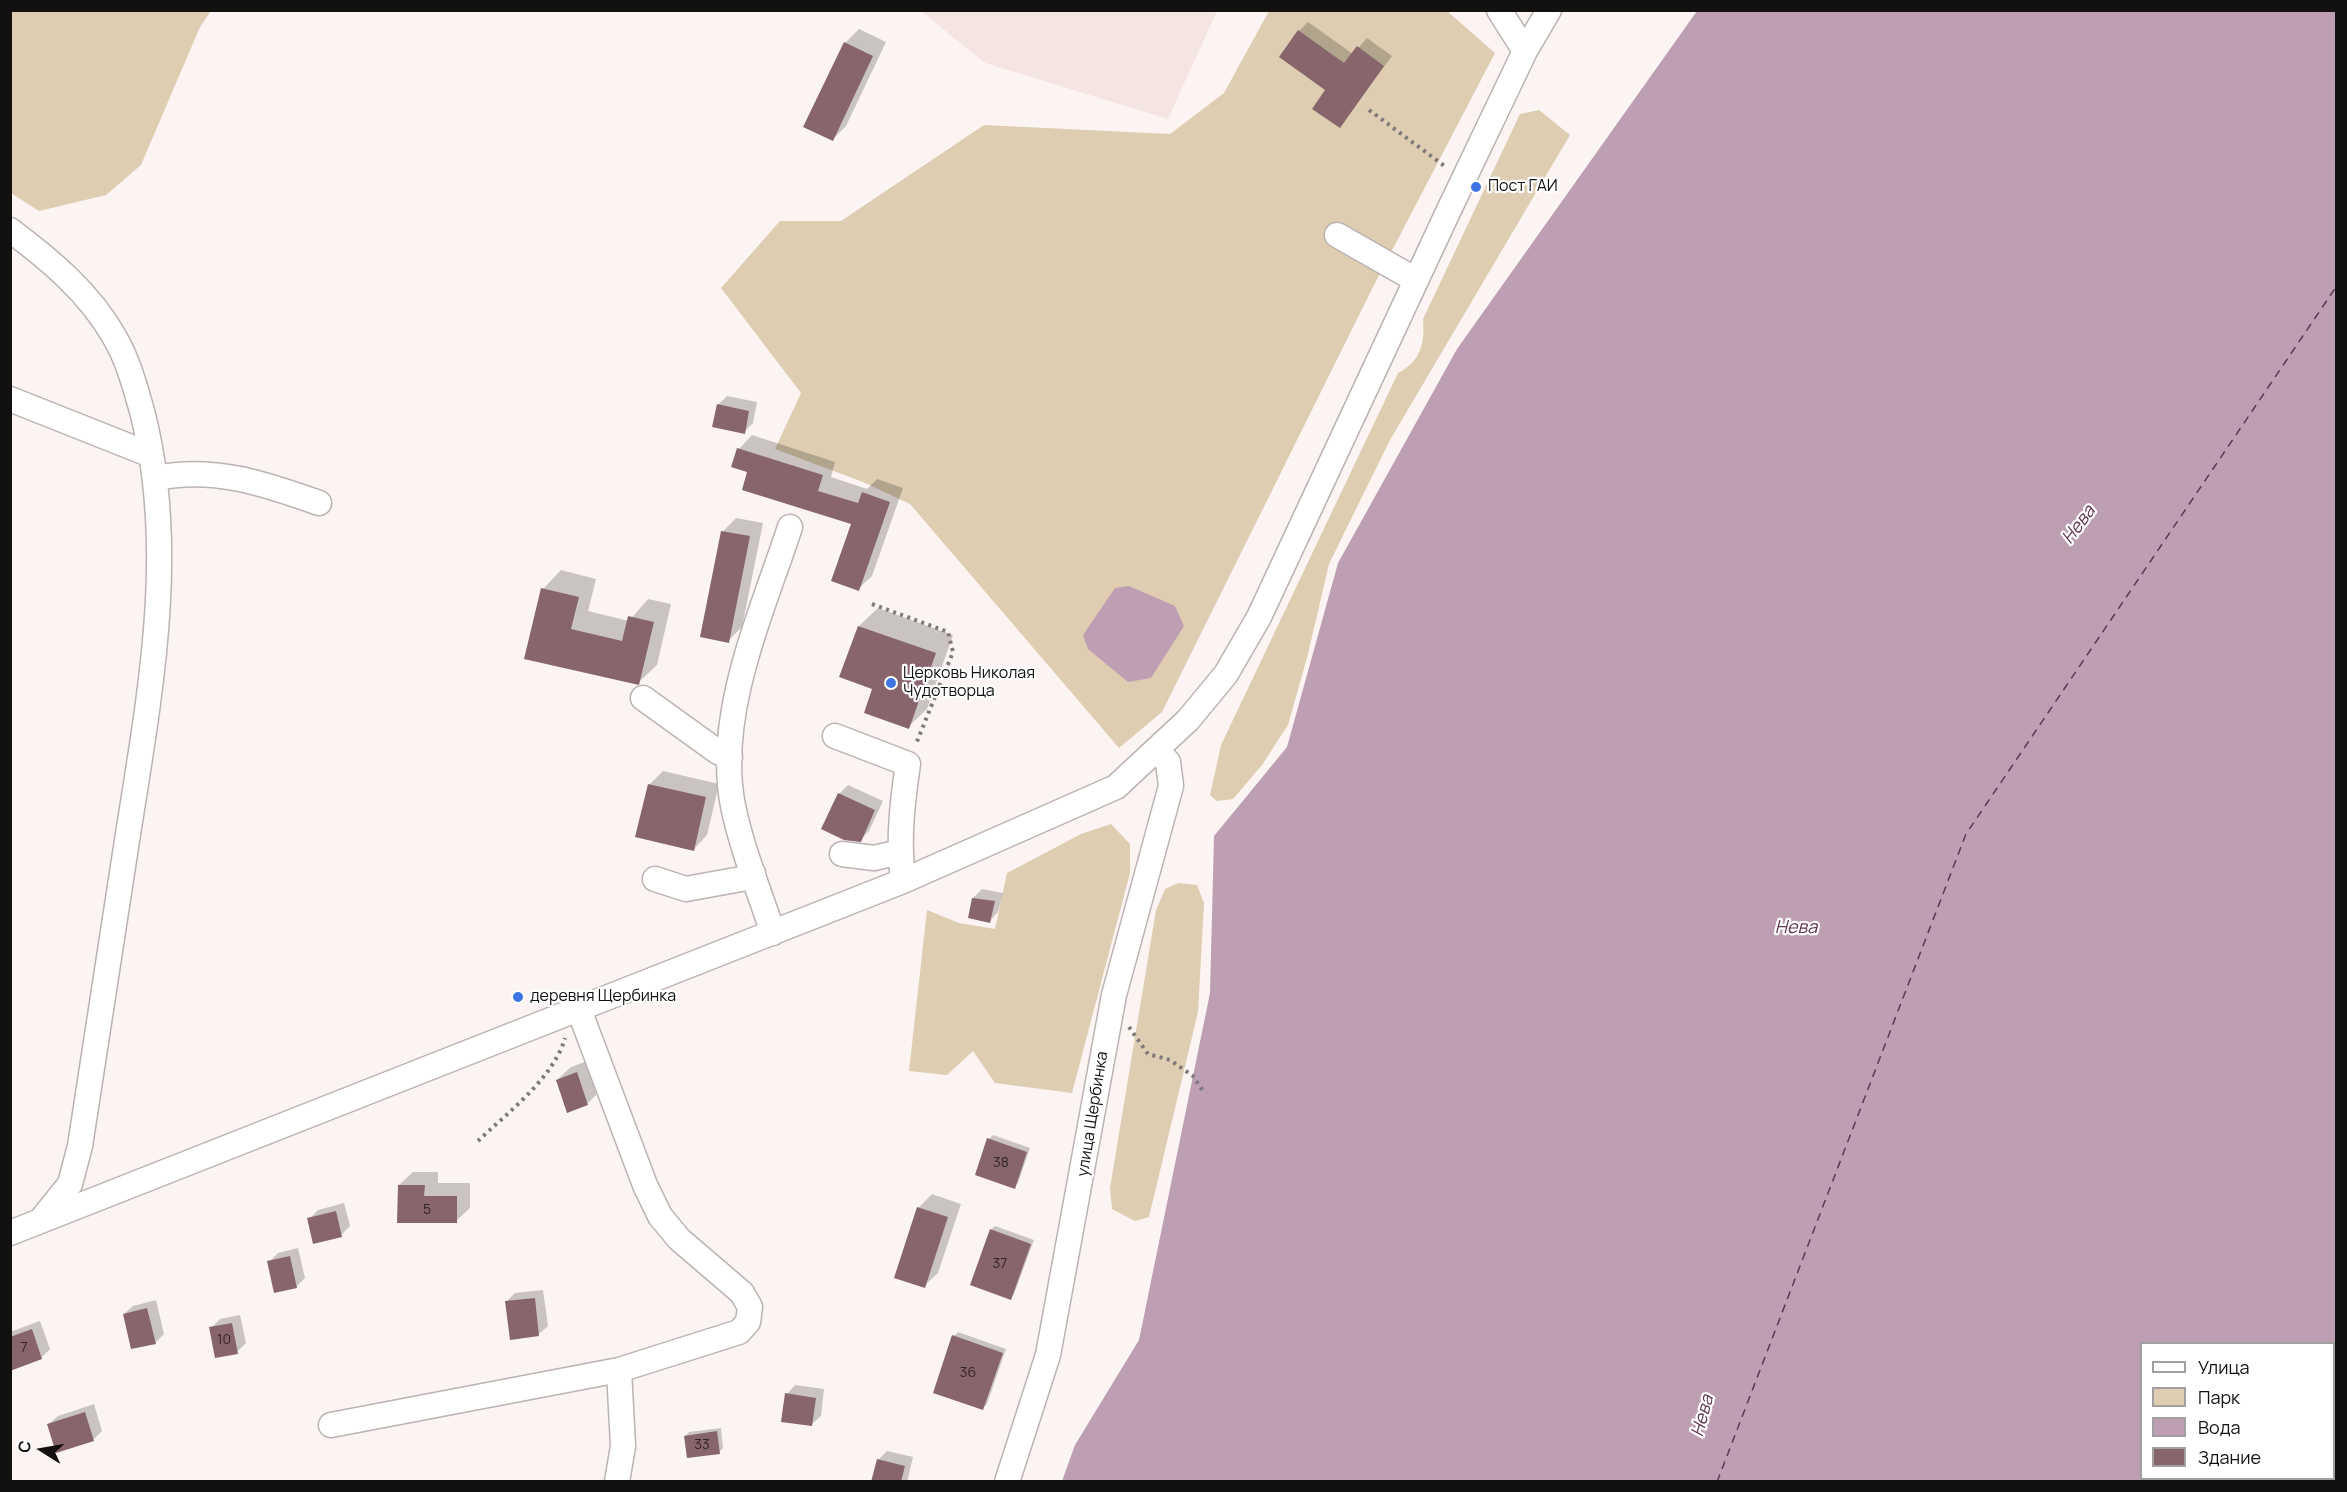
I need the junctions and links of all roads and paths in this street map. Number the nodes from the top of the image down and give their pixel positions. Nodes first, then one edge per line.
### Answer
1 (1499, 10) edge
2 (1549, 10) edge
3 (1525, 51) junction
4 (1369, 110) dead end
5 (1465, 178) junction
6 (10, 230) edge
7 (1337, 235) dead end
8 (1416, 280) junction
9 (10, 399) edge
10 (154, 466) junction
11 (319, 503) dead end
12 (790, 527) dead end
13 (872, 604) dead end
14 (643, 698) dead end
15 (835, 736) dead end
16 (1157, 751) junction
17 (730, 757) junction
18 (908, 764) junction
19 (900, 852) junction
20 (842, 854) dead end
21 (753, 873) junction
22 (655, 879) dead end
23 (903, 880) junction
24 (773, 933) junction
25 (576, 1008) junction
26 (1111, 1009) junction
27 (1203, 1091) dead end
28 (478, 1141) dead end
29 (39, 1222) junction
30 (10, 1233) edge
31 (619, 1370) junction
32 (331, 1425) dead end
33 (617, 1482) edge
34 (1007, 1482) edge

1 - 3 street
2 - 3 street
3 - 5 street
4 - 5 path
5 - 8 street
6 - 10 street
7 - 8 street
8 - 16 street
9 - 10 street
10 - 11 street
10 - 29 street
12 - 17 street
13 - 18 path
14 - 17 street
15 - 18 street
16 - 23 street
16 - 26 street, улица Щербинка
17 - 21 street
18 - 19 street
19 - 20 street
19 - 23 street
21 - 22 street
21 - 24 street
23 - 24 street
24 - 25 street
25 - 28 path
25 - 29 street
25 - 31 street
26 - 27 path
26 - 34 street, улица Щербинка
29 - 30 street
31 - 32 street
31 - 33 street

